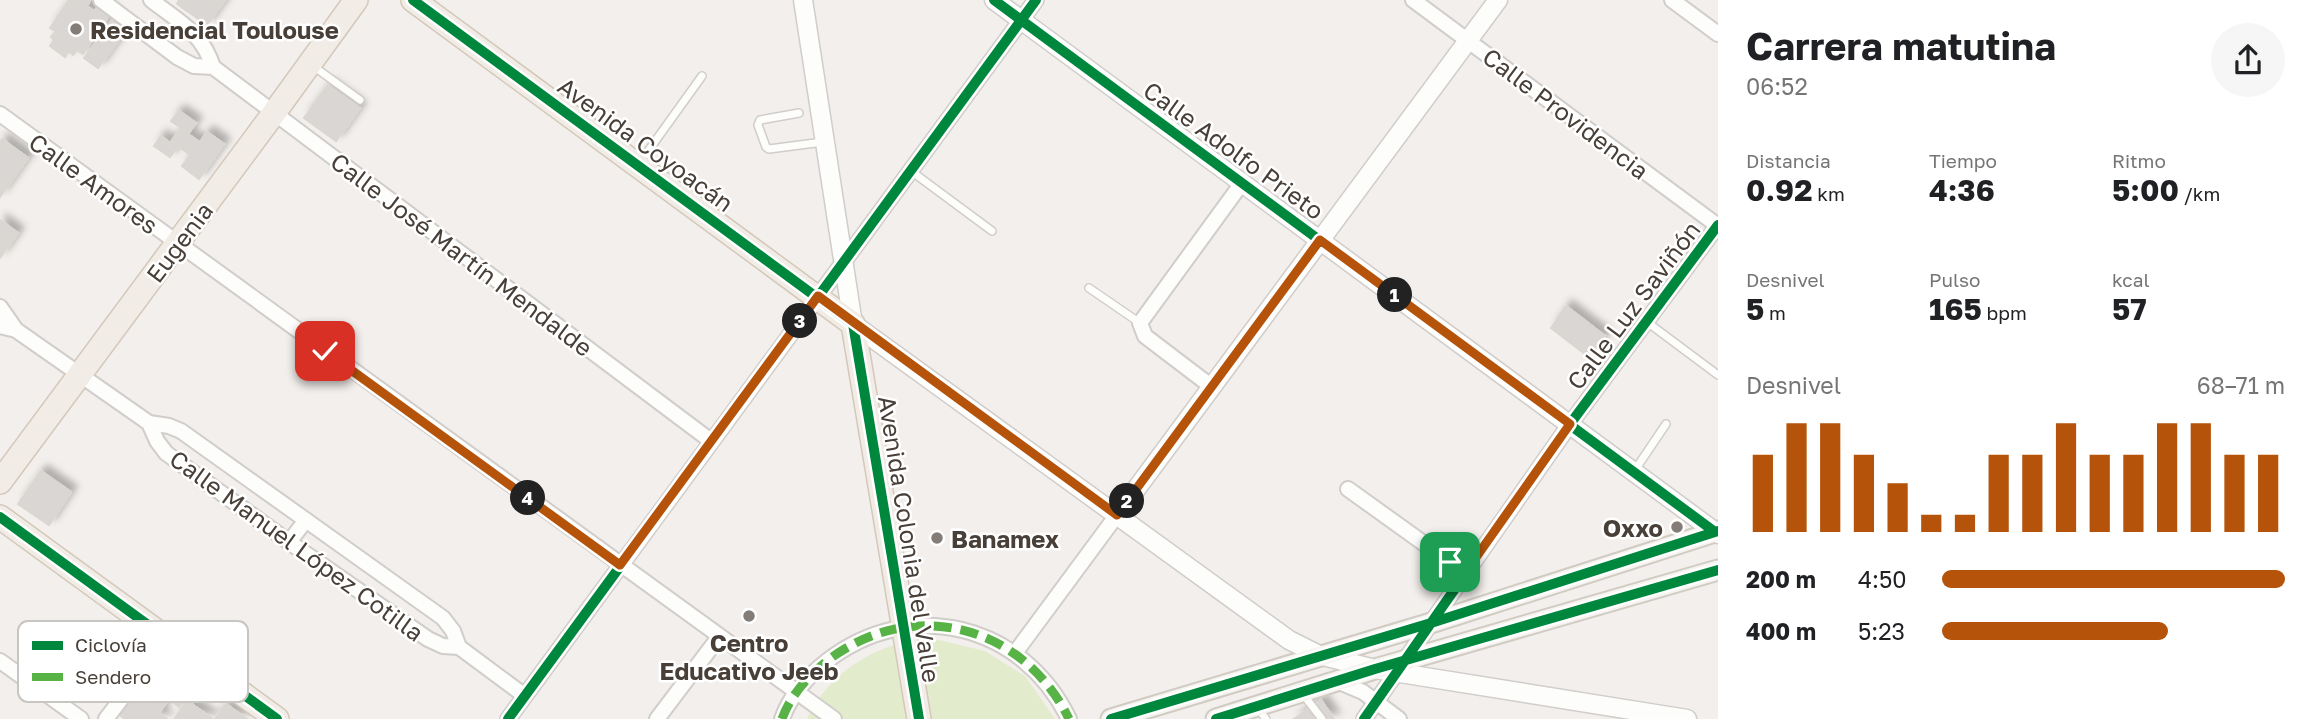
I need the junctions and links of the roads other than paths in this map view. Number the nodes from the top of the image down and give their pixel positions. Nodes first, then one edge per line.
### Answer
1 (101, 0) edge
2 (150, 0) edge
3 (356, 0) edge
4 (413, 0) edge
5 (803, 0) edge
6 (995, 0) edge
7 (1036, 0) edge
8 (1413, 0) edge
9 (1498, 0) edge
10 (1672, 0) edge
11 (1021, 20) junction
12 (1718, 34) edge
13 (1468, 40) junction
14 (310, 64) junction
15 (213, 67) junction
16 (702, 76) dead end
17 (360, 100) dead end
18 (274, 113) junction
19 (799, 113) dead end
20 (0, 114) edge
21 (824, 142) junction
22 (638, 165) junction
23 (910, 171) junction
24 (1242, 183) junction
25 (1718, 226) edge
26 (992, 231) dead end
27 (1320, 240) junction
28 (177, 243) junction
29 (843, 262) junction
30 (1090, 288) dead end
31 (818, 296) junction
32 (0, 307) edge
33 (1646, 322) junction
34 (1140, 323) junction
35 (853, 324) junction
36 (0, 326) edge
37 (16, 330) junction
38 (79, 374) junction
39 (1718, 375) edge
40 (1212, 387) junction
41 (149, 423) junction
42 (1570, 424) junction
43 (1666, 424) dead end
44 (711, 441) junction
45 (1634, 472) junction
46 (0, 482) edge
47 (1348, 489) dead end
48 (1117, 515) junction
49 (0, 517) edge
50 (306, 520) junction
51 (1717, 532) edge
52 (289, 542) junction
53 (620, 565) junction
54 (1718, 570) edge
55 (1465, 573) junction
56 (140, 621) edge
57 (1431, 623) junction
58 (903, 626) junction
59 (719, 637) junction
60 (459, 647) junction
61 (1015, 653) junction
62 (1319, 655) junction
63 (0, 661) edge
64 (1401, 667) junction
65 (1374, 669) junction
66 (18, 674) edge
67 (1336, 681) junction
68 (1302, 692) junction
69 (796, 693) junction
70 (525, 696) junction
71 (248, 698) edge
72 (57, 702) edge
73 (119, 702) edge
74 (1377, 702) junction
75 (1261, 713) edge
76 (81, 719) edge
77 (106, 719) edge
78 (277, 719) edge
79 (508, 719) edge
80 (657, 719) edge
81 (782, 719) edge
82 (834, 719) edge
83 (919, 719) edge
84 (1069, 719) edge
85 (1111, 719) edge
86 (1216, 719) edge
87 (1322, 719) edge
88 (1364, 719) edge
89 (1399, 719) edge
90 (1687, 719) edge

1 - 15 street, Calle José Martín Mendalde
2 - 15 street, Calle José Martín Mendalde
3 - 14 main road, Eugenia
4 - 22 main road, Avenida Coyoacán
5 - 21 street, Avenida Colonia del Valle
6 - 11 street, Calle Adolfo Prieto
7 - 11 street
8 - 13 street, Calle Providencia
9 - 13 street
10 - 12 street
11 - 23 street
11 - 24 street, Calle Adolfo Prieto
13 - 25 street, Calle Providencia
13 - 27 street
14 - 17 lane
14 - 18 main road, Eugenia
15 - 18 street, Calle José Martín Mendalde
16 - 22 lane
18 - 28 main road, Eugenia
18 - 44 street, Calle José Martín Mendalde
19 - 21 lane
20 - 28 street, Calle Amores
21 - 29 street, Avenida Colonia del Valle
22 - 31 main road, Avenida Coyoacán
23 - 26 lane
23 - 29 street
24 - 27 street, Calle Adolfo Prieto
24 - 34 street
25 - 33 street, Calle Luz Saviñón
27 - 40 street
27 - 42 street, Calle Adolfo Prieto
28 - 38 main road, Eugenia
28 - 53 street, Calle Amores
29 - 31 street
29 - 35 street, Avenida Colonia del Valle
30 - 34 lane
31 - 35 main road, Avenida Coyoacán
31 - 44 street
32 - 37 street, Calle Manuel López Cotilla
33 - 39 lane
33 - 42 street, Calle Luz Saviñón
34 - 40 street
35 - 48 street, Avenida Coyoacán
35 - 58 main road, Avenida Colonia del Valle
36 - 37 street, Calle Manuel López Cotilla
37 - 38 street, Calle Manuel López Cotilla
38 - 41 street, Calle Manuel López Cotilla
38 - 46 main road, Eugenia
40 - 48 street
41 - 50 street, Calle Manuel López Cotilla
41 - 52 street, Calle Manuel López Cotilla
42 - 45 street, Calle Adolfo Prieto
42 - 55 street, Calle Luz Saviñón
43 - 45 lane
44 - 53 street
45 - 51 street, Calle Adolfo Prieto
47 - 55 street
48 - 61 street
48 - 62 street, Avenida Coyoacán
49 - 56 main road
50 - 52 street
50 - 60 street, Calle Manuel López Cotilla
51 - 57 main road
52 - 60 street, Calle Manuel López Cotilla
53 - 59 street, Calle Amores
53 - 70 street
54 - 64 main road
55 - 57 street, Calle Luz Saviñón
57 - 62 main road
57 - 64 street, Calle Luz Saviñón
58 - 61 street
58 - 69 street
58 - 83 main road, Avenida Colonia del Valle
59 - 69 street, Calle Amores
59 - 80 street
60 - 70 street, Calle Manuel López Cotilla
61 - 84 street
62 - 65 street, Avenida Coyoacán
62 - 85 main road
63 - 66 street
64 - 65 main road
64 - 74 street, Calle Luz Saviñón
64 - 90 street
65 - 67 main road
65 - 74 street
67 - 68 main road
67 - 74 street
68 - 75 main road
68 - 87 lane
69 - 81 street
69 - 82 street, Calle Amores
70 - 79 street
71 - 78 main road
72 - 76 street
73 - 77 street
74 - 88 street, Calle Luz Saviñón
74 - 89 street
75 - 86 main road

